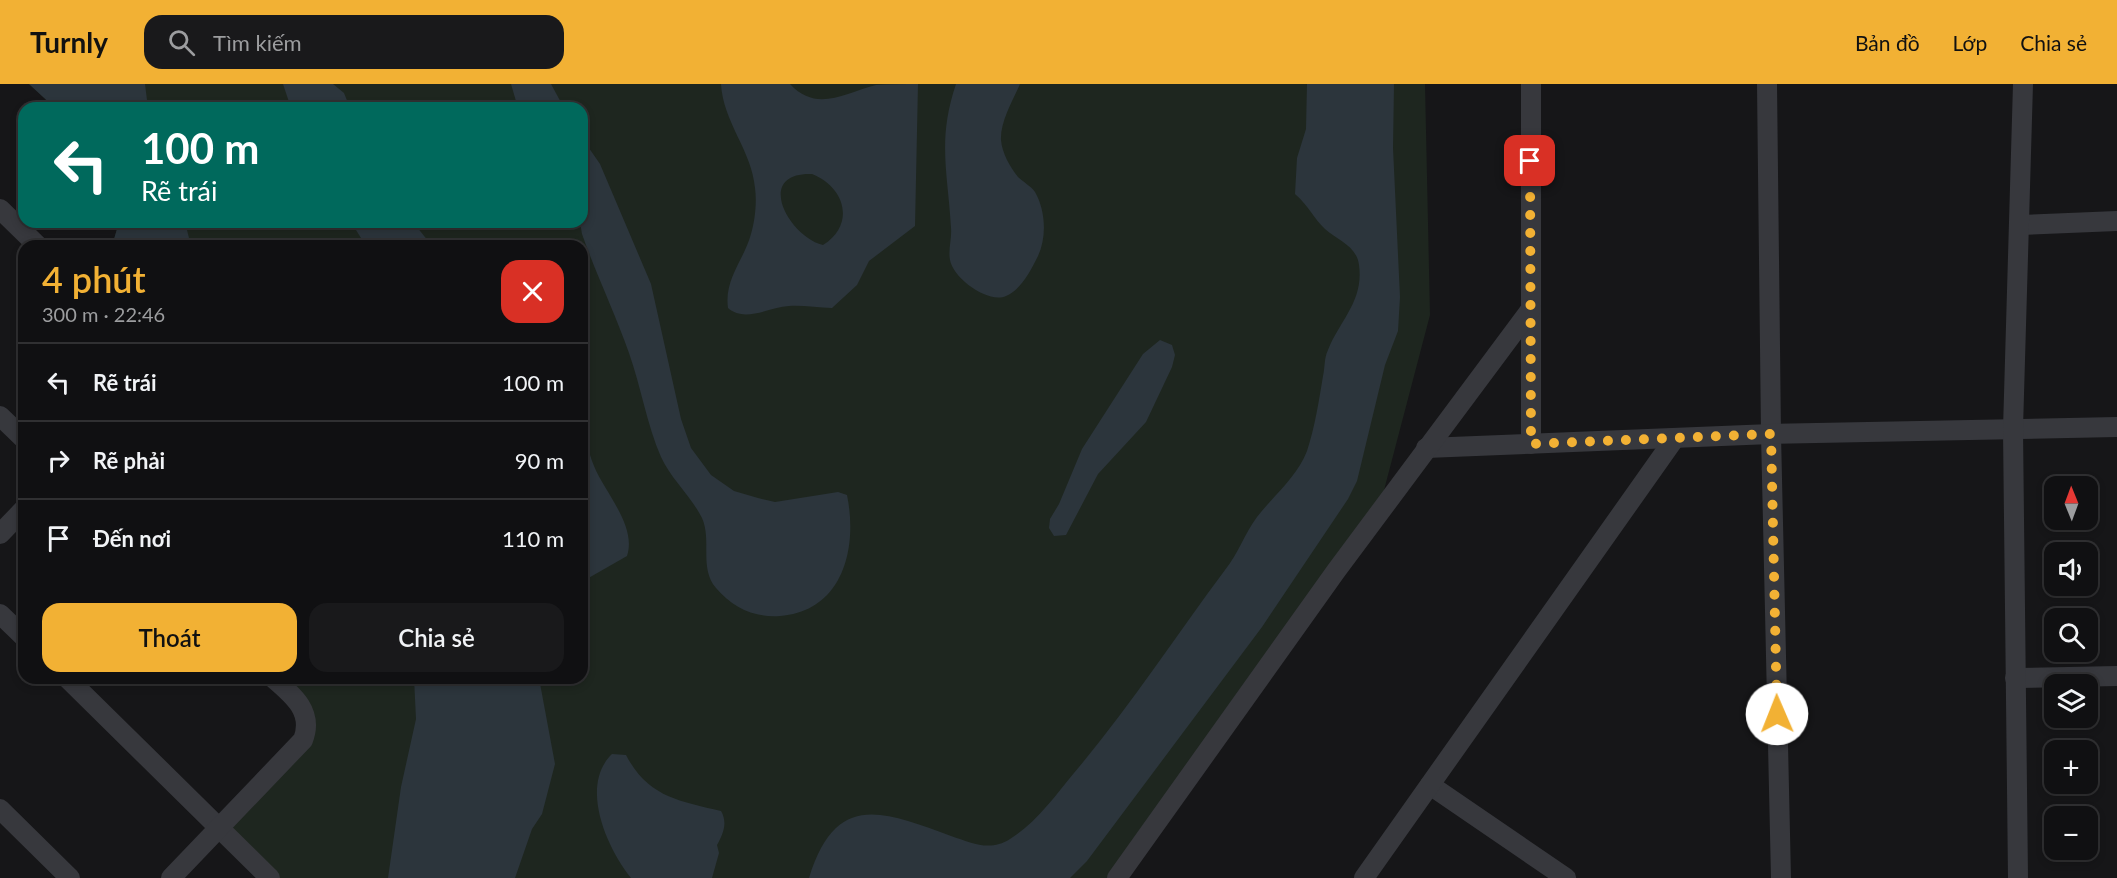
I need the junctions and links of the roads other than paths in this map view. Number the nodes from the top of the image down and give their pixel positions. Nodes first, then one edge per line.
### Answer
1 (1531, 84) edge
2 (1767, 84) edge
3 (2023, 84) edge
4 (0, 209) edge
5 (2117, 221) edge
6 (2020, 225) junction
7 (18, 227) edge
8 (20, 228) edge
9 (32, 240) edge
10 (1531, 309) junction
11 (0, 416) edge
12 (2117, 427) edge
13 (2013, 429) junction
14 (18, 433) edge
15 (1771, 434) junction
16 (1675, 438) junction
17 (1531, 444) junction
18 (1425, 448) junction
19 (18, 515) edge
20 (0, 534) edge
21 (0, 614) edge
22 (18, 631) edge
23 (2117, 676) edge
24 (2015, 678) junction
25 (73, 684) edge
26 (279, 684) edge
27 (1430, 785) junction
28 (0, 809) edge
29 (219, 829) junction
30 (70, 878) edge
31 (171, 878) edge
32 (270, 878) edge
33 (1117, 878) edge
34 (1364, 878) edge
35 (1566, 878) edge
36 (1781, 878) edge
37 (2018, 878) edge

1 - 10 street
2 - 15 street
3 - 6 street
4 - 7 street
5 - 6 street
6 - 13 street
8 - 9 street
10 - 17 street
10 - 18 street
11 - 14 street
12 - 13 street
13 - 15 street
13 - 24 street
15 - 16 street
15 - 36 street
16 - 17 street
16 - 27 street
17 - 18 street
18 - 33 street
19 - 20 street
21 - 22 street
23 - 24 street
24 - 37 street
25 - 29 street
26 - 29 street
27 - 34 street
27 - 35 street
28 - 30 street
29 - 31 street
29 - 32 street

